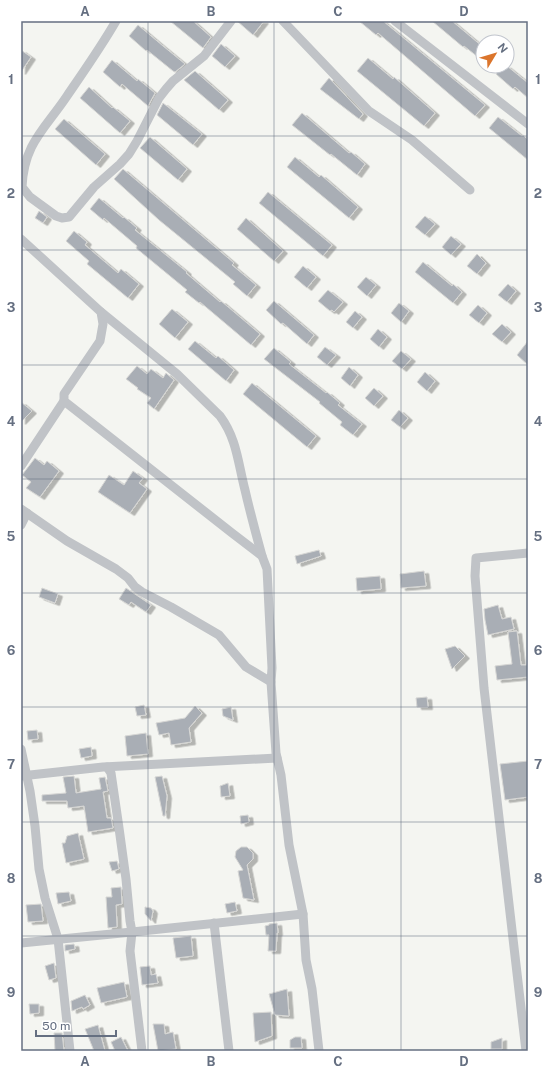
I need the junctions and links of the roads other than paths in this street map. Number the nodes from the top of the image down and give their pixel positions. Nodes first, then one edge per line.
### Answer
1 (116, 21) edge
2 (231, 21) edge
3 (283, 21) edge
4 (395, 21) edge
5 (528, 124) edge
6 (470, 190) dead end
7 (21, 239) edge
8 (101, 312) junction
9 (64, 401) junction
10 (21, 466) edge
11 (24, 511) edge
12 (21, 525) edge
13 (528, 553) edge
14 (262, 556) junction
15 (271, 682) junction
16 (21, 749) edge
17 (277, 758) junction
18 (107, 767) junction
19 (24, 776) edge
20 (303, 914) junction
21 (214, 923) junction
22 (132, 932) junction
23 (58, 939) junction
24 (21, 943) edge
25 (70, 1051) edge
26 (142, 1051) edge
27 (229, 1051) edge
28 (318, 1051) edge
29 (526, 1051) edge

1 - 2 street
3 - 6 street
4 - 5 street
7 - 8 street
8 - 9 street
8 - 14 street
9 - 10 street
9 - 14 street
11 - 12 street
11 - 15 street
13 - 29 street
14 - 15 street
15 - 17 street
16 - 19 street
17 - 18 street
17 - 20 street
18 - 19 street
18 - 22 street
19 - 23 street
20 - 21 street
20 - 28 street
21 - 22 street
21 - 27 street
22 - 23 street
22 - 26 street
23 - 24 street
23 - 25 street

